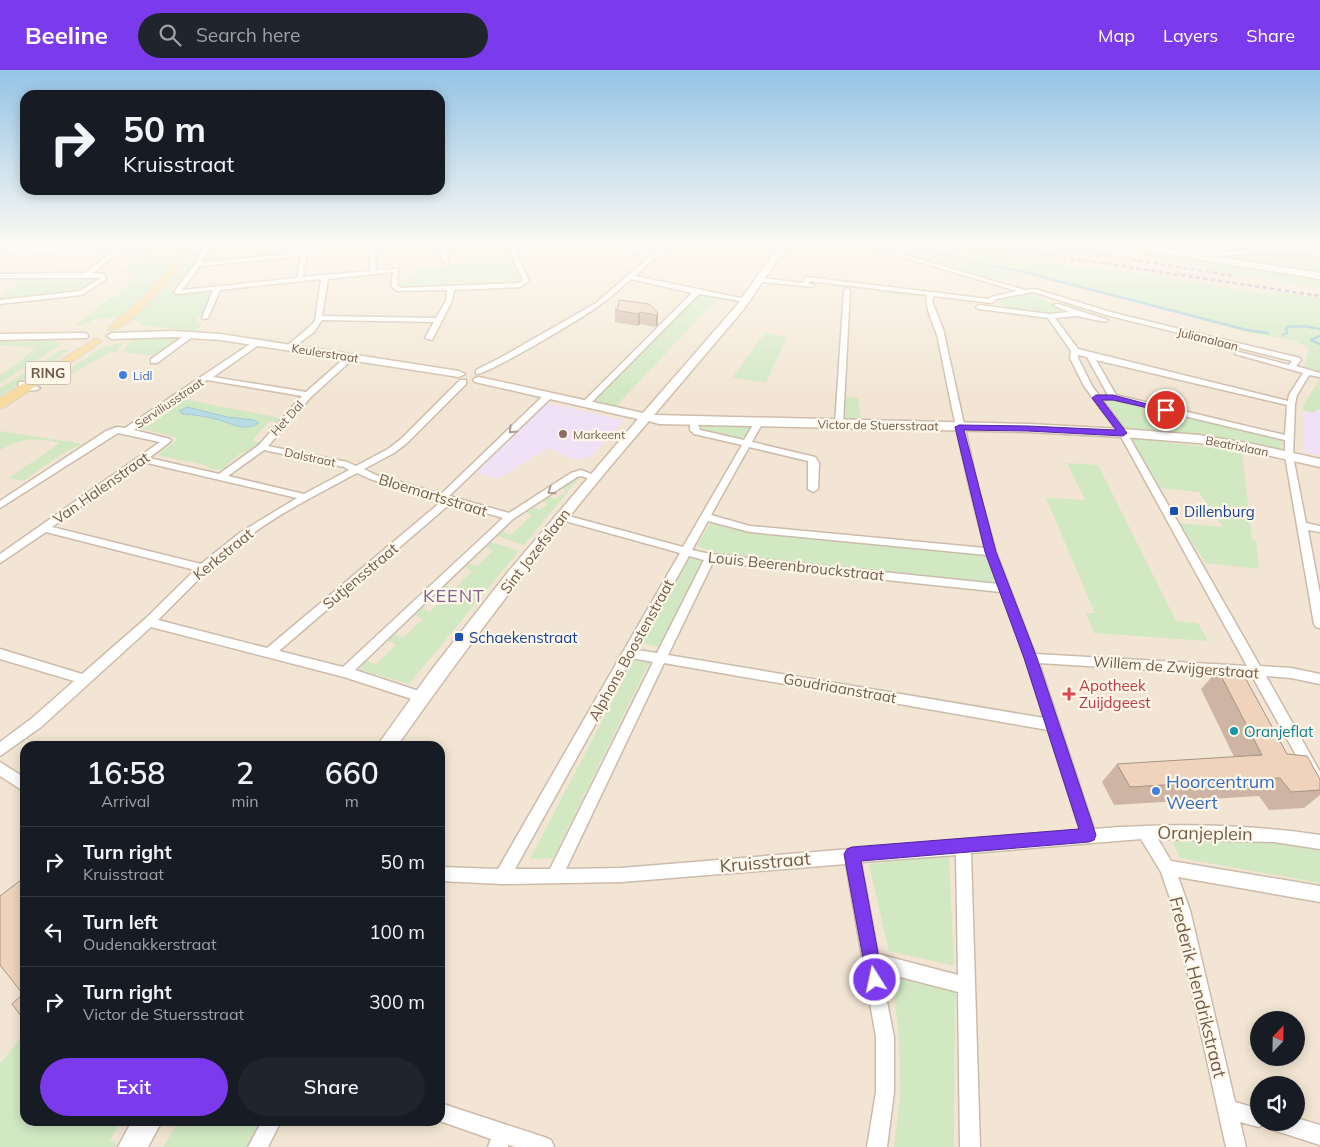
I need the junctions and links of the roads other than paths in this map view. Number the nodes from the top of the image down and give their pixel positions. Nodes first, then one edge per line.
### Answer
1 (52, 296) edge
2 (147, 296) edge
3 (214, 296) edge
4 (322, 296) edge
5 (450, 296) edge
6 (607, 296) edge
7 (693, 296) edge
8 (724, 296) edge
9 (750, 296) edge
10 (847, 296) edge
11 (912, 296) edge
12 (919, 296) edge
13 (1002, 296) edge
14 (1035, 296) edge
15 (1053, 296) edge
16 (930, 298) junction
17 (747, 300) junction
18 (992, 301) junction
19 (0, 302) edge
20 (998, 309) junction
21 (1079, 314) junction
22 (1050, 316) junction
23 (205, 318) dead end
24 (318, 318) junction
25 (440, 320) junction
26 (100, 333) junction
27 (191, 335) junction
28 (38, 336) joint
29 (0, 337) edge
30 (429, 338) dead end
31 (259, 342) junction
32 (290, 347) junction
33 (1076, 351) junction
34 (1090, 356) junction
35 (351, 357) junction
36 (154, 361) dead end
37 (1291, 367) junction
38 (1307, 372) junction
39 (1320, 375) edge
40 (480, 376) junction
41 (207, 378) junction
42 (461, 378) junction
43 (31, 386) junction
44 (308, 396) junction
45 (548, 396) junction
46 (1113, 397) junction
47 (1096, 398) junction
48 (0, 400) edge
49 (0, 404) edge
50 (584, 404) junction
51 (1291, 404) junction
52 (645, 418) junction
53 (693, 420) junction
54 (759, 422) junction
55 (839, 424) junction
56 (959, 427) junction
57 (127, 431) junction
58 (1123, 433) junction
59 (1290, 439) junction
60 (746, 444) junction
61 (262, 447) junction
62 (1289, 456) junction
63 (143, 458) junction
64 (1320, 463) edge
65 (357, 470) junction
66 (221, 477) junction
67 (594, 477) junction
68 (813, 489) dead end
69 (305, 497) junction
70 (446, 499) junction
71 (0, 505) edge
72 (561, 517) junction
73 (706, 517) junction
74 (510, 518) junction
75 (1301, 524) junction
76 (44, 528) junction
77 (1320, 529) edge
78 (686, 552) junction
79 (990, 552) junction
80 (710, 558) junction
81 (0, 559) edge
82 (203, 568) junction
83 (1005, 589) junction
84 (1317, 594) edge
85 (149, 622) junction
86 (1320, 624) edge
87 (270, 652) junction
88 (630, 653) junction
89 (0, 654) edge
90 (661, 657) junction
91 (1030, 658) junction
92 (344, 672) junction
93 (1256, 672) junction
94 (1320, 679) edge
95 (85, 680) junction
96 (421, 697) junction
97 (1051, 724) junction
98 (390, 741) edge
99 (0, 750) edge
100 (0, 768) edge
101 (20, 782) edge
102 (1320, 785) edge
103 (1145, 832) junction
104 (1089, 835) junction
105 (1320, 842) edge
106 (963, 846) junction
107 (852, 854) junction
108 (1167, 868) junction
109 (445, 874) edge
110 (554, 876) junction
111 (502, 877) junction
112 (1320, 894) edge
113 (872, 961) junction
114 (965, 984) junction
115 (1228, 1109) junction
116 (445, 1114) edge
117 (1250, 1115) edge
118 (145, 1126) edge
119 (269, 1126) edge
120 (1305, 1130) edge
121 (1320, 1134) edge
122 (500, 1140) edge
123 (132, 1147) edge
124 (258, 1147) edge
125 (544, 1147) edge
126 (877, 1147) edge
127 (970, 1147) edge
128 (1236, 1147) edge

1 - 19 street
2 - 26 main road, RING
3 - 23 street
4 - 24 street
5 - 25 street
6 - 40 street
7 - 50 street
8 - 17 street
9 - 17 street, Sint Jozefslaan
10 - 55 street
11 - 16 street
12 - 16 street
13 - 18 street
14 - 21 street, Julianalaan
15 - 37 street, Julianalaan
16 - 18 street
16 - 20 street
16 - 56 street
17 - 52 street, Sint Jozefslaan
18 - 20 street
20 - 22 street
21 - 22 street
21 - 37 street, Julianalaan
22 - 33 street
24 - 25 street
24 - 32 street
25 - 30 street
26 - 27 street, Keulerstraat
26 - 28 street, Keulerstraat
26 - 43 main road, RING
27 - 31 street, Keulerstraat
27 - 36 street
28 - 29 street
31 - 32 street, Keulerstraat
31 - 41 street, Serviliusstraat
32 - 35 street, Keulerstraat
33 - 34 street
33 - 47 street
34 - 46 street
34 - 51 street
35 - 42 street, Keulerstraat
35 - 44 street, Het Dal
37 - 38 street, Julianalaan
38 - 39 street, Julianalaan
38 - 51 street
40 - 42 street
40 - 45 street, Victor de Stuersstraat
41 - 44 street
41 - 57 street, Serviliusstraat
42 - 65 street, Kerkstraat
43 - 48 main road, RING
43 - 49 main road, RING
44 - 61 street, Het Dal
45 - 50 street, Victor de Stuersstraat
45 -> 70 street, Sutjensstraat
46 - 47 street
46 - 59 street
47 - 58 street
50 - 52 street, Victor de Stuersstraat
51 - 59 street
52 - 53 street, Victor de Stuersstraat
52 - 67 street, Sint Jozefslaan
53 - 54 street, Victor de Stuersstraat
53 - 60 street
54 - 55 street, Victor de Stuersstraat
54 - 60 street, Alphons Boostenstraat
55 - 56 street, Victor de Stuersstraat
56 - 58 street, Victor de Stuersstraat
56 - 79 street
57 - 63 street, Van Halenstraat
57 - 71 street, Serviliusstraat
58 - 62 street, Beatrixlaan
58 - 93 street
59 - 62 street
60 - 68 street
60 - 73 street, Alphons Boostenstraat
61 - 65 street, Dalstraat
61 - 66 street, Het Dal
62 - 64 street, Beatrixlaan
62 - 75 street
63 - 66 street
63 - 76 street, Van Halenstraat
65 - 69 street, Kerkstraat
65 - 70 street, Bloemartsstraat
66 - 69 street
67 - 72 street, Sint Jozefslaan
67 -> 74 street, Sint Jozefslaan
69 - 82 street, Kerkstraat
70 - 74 street, Bloemartsstraat
70 - 87 street, Sutjensstraat
72 - 78 street, Louis Beerenbrouckstraat
72 - 96 street, Sint Jozefslaan
73 - 78 street, Alphons Boostenstraat
73 - 79 street
74 - 92 street, Sint Jozefslaan
75 - 77 street
75 - 84 street
76 - 81 street, Van Halenstraat
76 - 82 street
78 - 80 street, Louis Beerenbrouckstraat
78 - 88 street, Alphons Boostenstraat
79 - 83 street
80 - 83 street, Louis Beerenbrouckstraat
80 - 90 street, Alphons Boostenstraat
82 - 85 street, Kerkstraat
83 - 91 street
84 - 86 street
85 - 87 street
85 - 95 street, Kerkstraat
87 - 92 street
88 - 90 street, Goudriaanstraat
88 - 111 street, Alphons Boostenstraat
89 - 95 street
90 - 97 street, Goudriaanstraat
90 - 110 street, Alphons Boostenstraat
91 - 93 street, Willem de Zwijgerstraat
91 - 97 street
92 - 96 street
93 - 94 street, Willem de Zwijgerstraat
93 - 102 street
95 - 99 street, Kerkstraat
96 - 98 street, Sint Jozefslaan
97 - 104 street
100 - 101 street
103 - 104 street, Oranjeplein
103 - 105 street, Oranjeplein
103 - 108 street, Frederik Hendrikstraat
104 - 106 street, Kruisstraat
106 - 107 street, Kruisstraat
106 - 114 street
107 - 110 street, Kruisstraat
107 - 113 street
108 - 112 street
108 - 115 street, Frederik Hendrikstraat
109 - 111 street, Kruisstraat
110 - 111 street, Kruisstraat
113 - 114 street
113 - 126 street
114 - 127 street
115 - 117 street
115 - 128 street, Frederik Hendrikstraat
116 - 122 street
118 - 123 street
119 - 124 street
120 - 121 street
122 - 125 street

